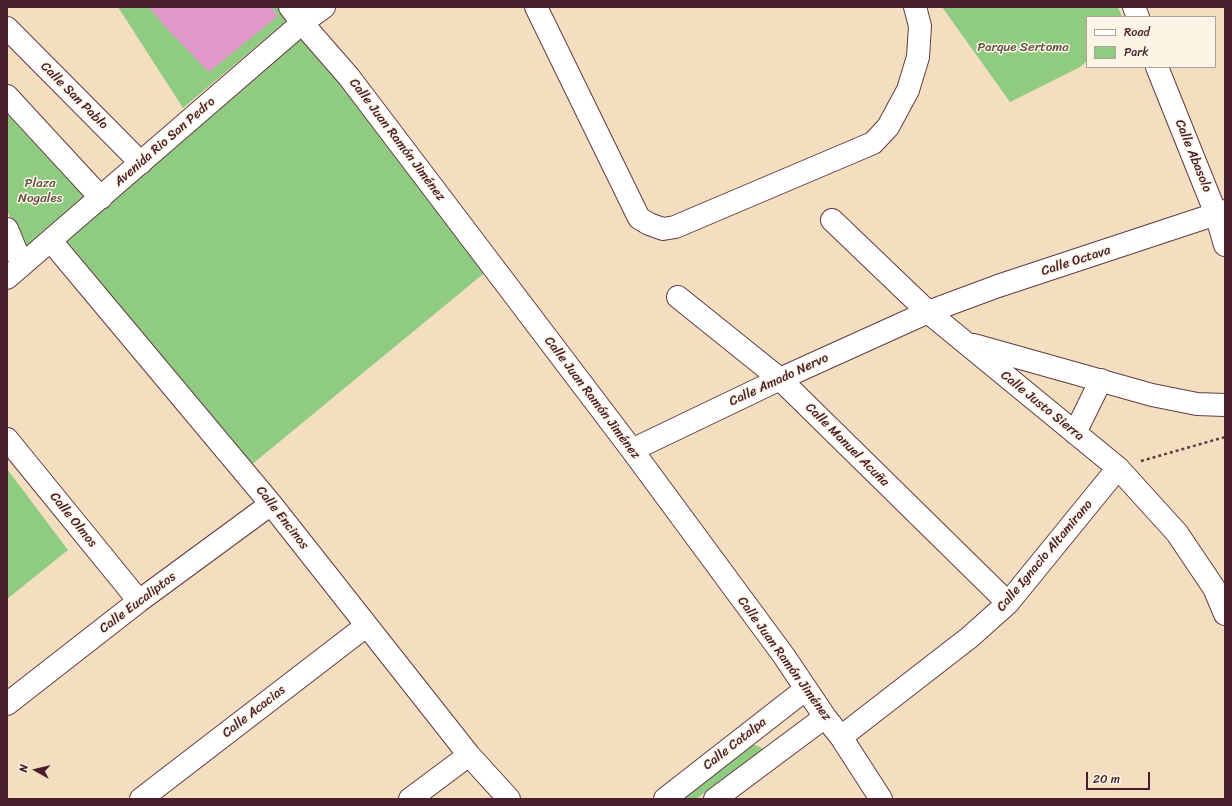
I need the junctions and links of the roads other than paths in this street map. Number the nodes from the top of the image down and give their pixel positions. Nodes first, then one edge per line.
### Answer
1 (324, 7) edge
2 (536, 7) edge
3 (915, 7) edge
4 (296, 15) edge
5 (7, 28) edge
6 (1157, 68) edge
7 (7, 96) edge
8 (141, 163) junction
9 (101, 198) junction
10 (1220, 212) edge
11 (832, 220) dead end
12 (7, 229) edge
13 (51, 241) junction
14 (1225, 246) edge
15 (14, 272) edge
16 (678, 297) dead end
17 (928, 312) junction
18 (966, 344) junction
19 (780, 379) junction
20 (1102, 380) junction
21 (1225, 405) edge
22 (1075, 433) junction
23 (7, 439) edge
24 (632, 450) junction
25 (1118, 468) junction
26 (272, 504) junction
27 (139, 601) junction
28 (1008, 603) junction
29 (1225, 614) edge
30 (366, 626) junction
31 (806, 689) junction
32 (7, 704) edge
33 (825, 717) junction
34 (841, 737) junction
35 (469, 755) junction
36 (141, 799) edge
37 (410, 799) edge
38 (509, 799) edge
39 (665, 799) edge
40 (715, 799) edge
41 (881, 799) edge

1 - 4 street, Avenida Rio San Pedro
2 - 3 street
4 - 8 street, Avenida Rio San Pedro
4 - 24 street, Calle Juan Ramón Jiménez
5 - 8 street, Calle San Pablo
6 - 10 street, Calle Abasolo
7 - 9 street
8 - 9 street, Avenida Rio San Pedro
9 - 13 street, Avenida Rio San Pedro
10 - 14 street, Calle Abasolo
10 - 17 street, Calle Octava
11 - 17 street, Calle Justo Sierra
12 - 15 street
13 - 15 street, Avenida Rio San Pedro
13 - 26 street, Calle Encinos
16 - 19 street, Calle Manuel Acuña
17 - 18 street, Calle Justo Sierra
17 - 19 street, Calle Amado Nervo
18 - 20 street
18 - 22 street, Calle Justo Sierra
19 - 24 street, Calle Amado Nervo
19 - 28 street, Calle Manuel Acuña
20 - 21 street
20 - 22 street
22 - 25 street, Calle Justo Sierra
23 - 27 street, Calle Olmos
24 - 31 street, Calle Juan Ramón Jiménez
25 - 28 street, Calle Ignacio Altamirano
25 - 29 street, Calle Justo Sierra
26 - 27 street, Calle Eucaliptos
26 - 30 street, Calle Encinos
27 - 32 street, Calle Eucaliptos
28 - 34 street, Calle Ignacio Altamirano
30 - 35 street, Calle Encinos
30 - 36 street, Calle Acacias
31 - 33 street, Calle Juan Ramón Jiménez
31 - 39 street, Calle Catalpa
33 - 34 street, Calle Juan Ramón Jiménez
33 - 40 street
34 - 41 street, Calle Juan Ramón Jiménez
35 - 37 street
35 - 38 street, Calle Encinos

